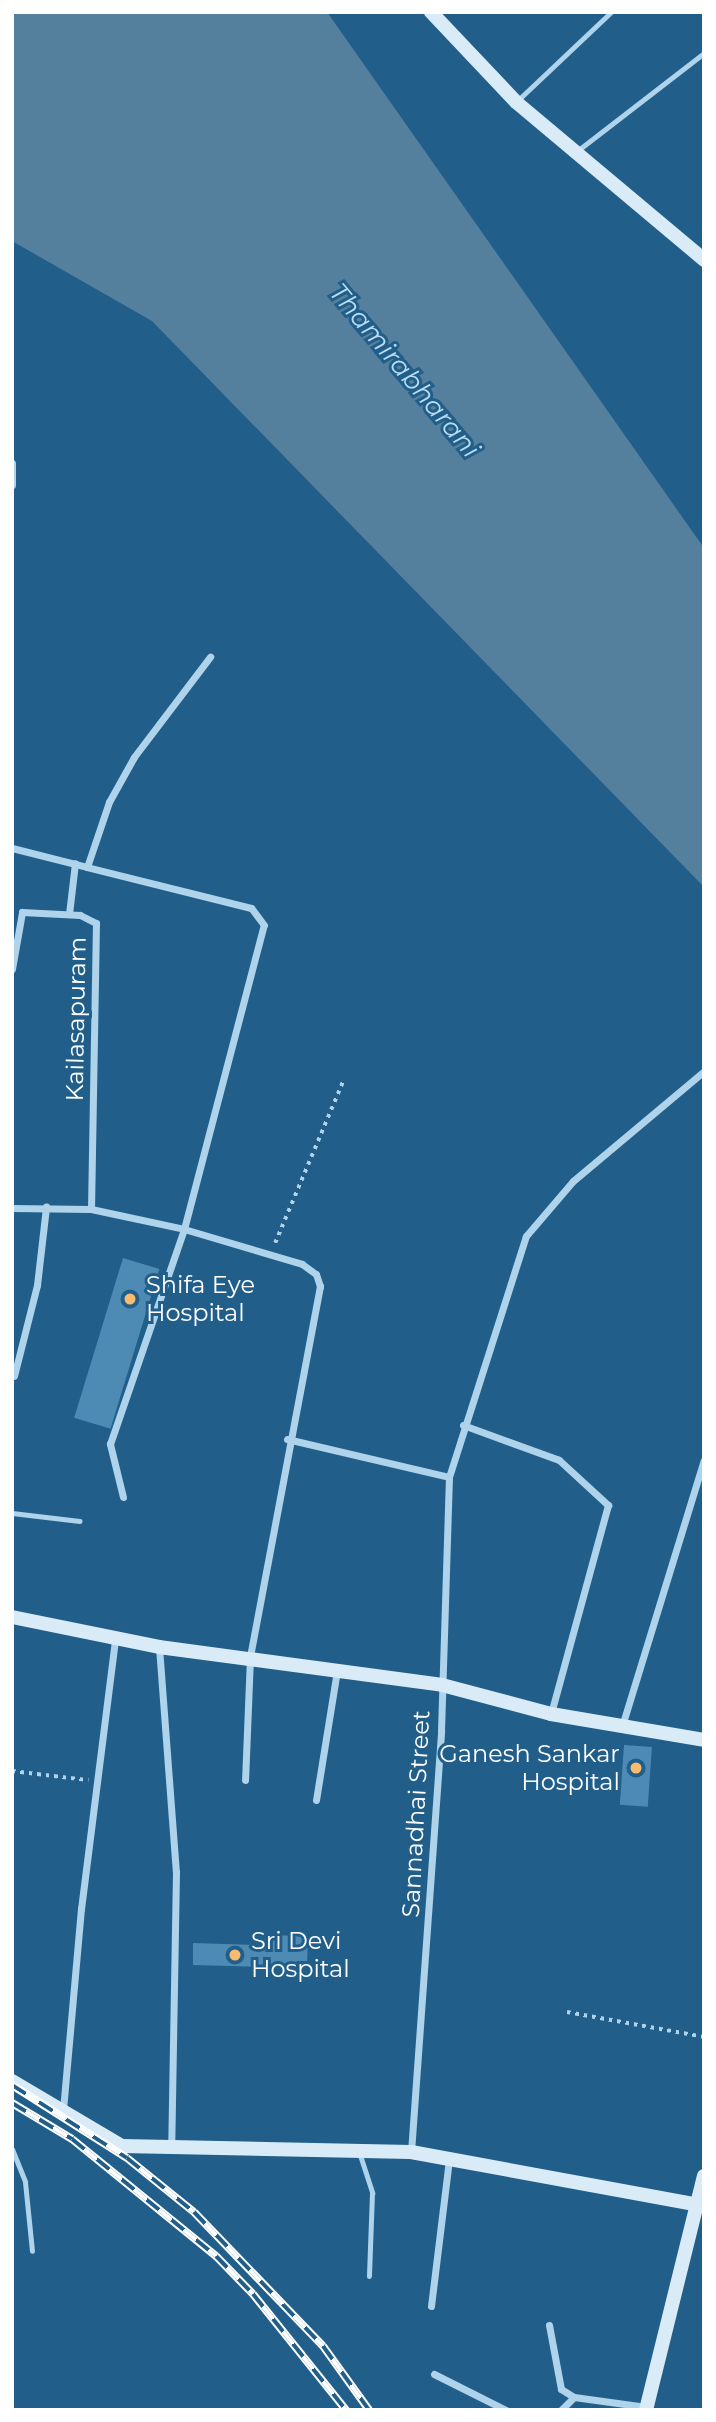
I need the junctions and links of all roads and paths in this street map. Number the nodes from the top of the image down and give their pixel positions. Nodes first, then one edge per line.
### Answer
1 (431, 12) edge
2 (611, 12) edge
3 (704, 53) edge
4 (516, 102) junction
5 (574, 153) junction
6 (704, 260) edge
7 (12, 464) edge
8 (12, 485) edge
9 (210, 657) dead end
10 (12, 849) edge
11 (75, 863) junction
12 (87, 866) junction
13 (69, 914) junction
14 (12, 968) edge
15 (704, 1071) edge
16 (344, 1079) dead end
17 (46, 1207) junction
18 (12, 1208) edge
19 (92, 1209) junction
20 (184, 1229) junction
21 (271, 1254) junction
22 (15, 1376) dead end
23 (463, 1425) junction
24 (287, 1439) junction
25 (704, 1460) edge
26 (449, 1477) junction
27 (123, 1497) dead end
28 (12, 1513) edge
29 (80, 1521) dead end
30 (12, 1617) edge
31 (115, 1639) junction
32 (159, 1647) junction
33 (250, 1657) junction
34 (337, 1670) junction
35 (442, 1685) junction
36 (551, 1714) junction
37 (621, 1727) junction
38 (704, 1740) edge
39 (12, 1771) edge
40 (245, 1780) dead end
41 (97, 1781) junction
42 (316, 1800) dead end
43 (566, 2012) dead end
44 (704, 2037) edge
45 (12, 2081) edge
46 (63, 2111) junction
47 (12, 2149) edge
48 (171, 2151) junction
49 (359, 2152) junction
50 (411, 2152) junction
51 (449, 2159) junction
52 (704, 2176) edge
53 (700, 2205) edge
54 (32, 2251) dead end
55 (369, 2276) dead end
56 (431, 2306) dead end
57 (549, 2325) dead end
58 (434, 2374) dead end
59 (575, 2397) junction
60 (646, 2408) edge
61 (506, 2410) edge
62 (561, 2410) edge

1 - 4 main road
2 - 4 lane
3 - 5 lane
4 - 5 main road
5 - 6 main road
7 - 8 street
9 - 12 street
10 - 11 street
11 - 12 street
11 - 13 street
12 - 20 street
13 - 14 street, Kailasapuram
13 - 19 street, Kailasapuram
15 - 23 street, Sannadhai Street
16 - 21 path
17 - 18 street
17 - 19 street
17 - 22 street
19 - 20 street
20 - 21 street
20 - 27 street
21 - 24 street
23 - 26 street, Sannadhai Street
23 - 36 street
24 - 26 street
24 - 33 street
25 - 37 street
26 - 35 street, Sannadhai Street
28 - 29 lane
30 - 31 main road
31 - 32 main road
31 - 41 street
32 - 33 main road
32 - 48 street
33 - 34 main road
33 - 40 street
34 - 35 main road
34 - 42 street
35 - 36 main road
35 - 50 street, Sannadhai Street
36 - 37 main road
37 - 38 main road
39 - 41 path
41 - 46 street
43 - 44 path
45 - 46 main road
46 - 48 main road
47 - 54 lane
48 - 49 main road
49 - 50 main road
49 - 55 lane
50 - 51 main road
51 - 53 main road
51 - 56 street
52 - 53 main road
53 - 60 main road
57 - 59 street
58 - 61 street
59 - 60 street
59 - 62 street

